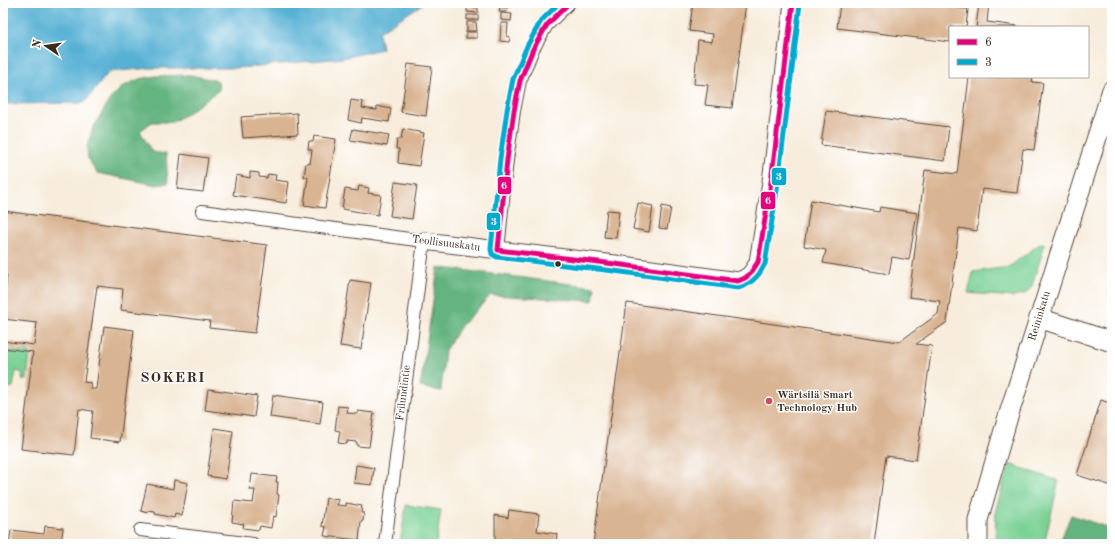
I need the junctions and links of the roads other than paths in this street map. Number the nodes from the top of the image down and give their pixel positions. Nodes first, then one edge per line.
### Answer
1 (569, 3) edge
2 (793, 3) edge
3 (1112, 90) edge
4 (202, 211) dead end
5 (424, 241) junction
6 (498, 250) junction
7 (1039, 318) junction
8 (1112, 342) edge
9 (140, 530) dead end
10 (253, 544) edge
11 (385, 544) edge
12 (978, 544) edge

1 - 6 street
2 - 6 street, Teollisuuskatu
3 - 7 main road, Reininkatu
4 - 5 street, Teollisuuskatu
5 - 6 street, Teollisuuskatu
5 - 11 street, Frilundintie
7 - 8 main road
7 - 12 main road, Reininkatu
9 - 10 street

